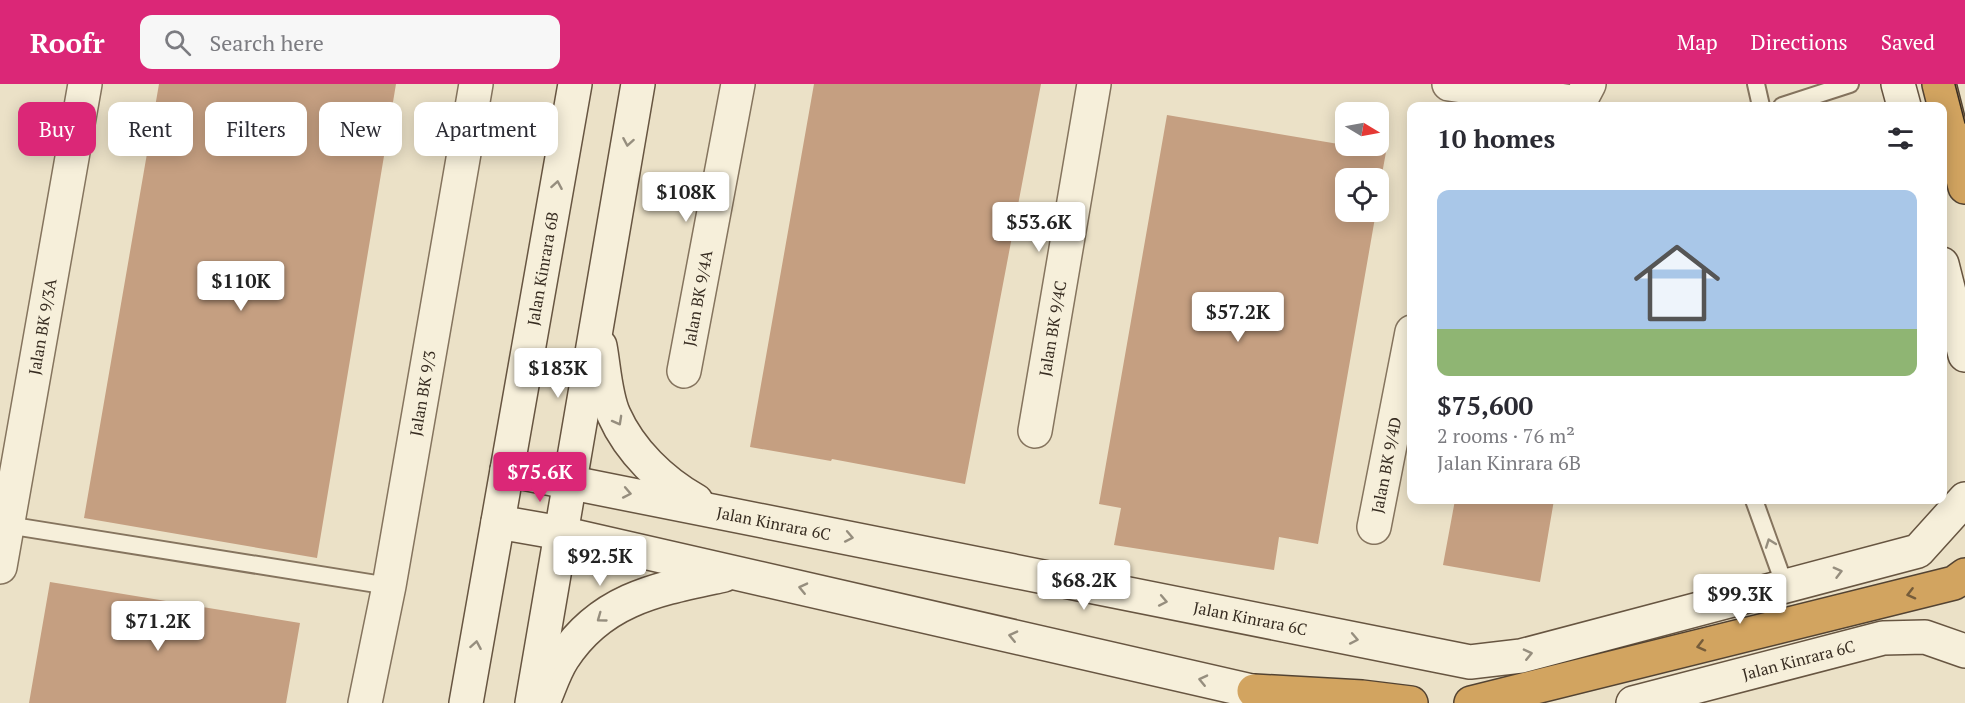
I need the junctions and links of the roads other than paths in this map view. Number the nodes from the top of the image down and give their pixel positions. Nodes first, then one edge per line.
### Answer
1 (85, 84) edge
2 (476, 84) edge
3 (575, 84) edge
4 (638, 84) edge
5 (738, 84) edge
6 (1094, 84) edge
7 (1589, 84) edge
8 (1756, 84) edge
9 (1850, 84) edge
10 (1898, 84) edge
11 (1939, 84) edge
12 (1454, 92) edge
13 (1569, 102) edge
14 (1580, 102) edge
15 (1760, 102) edge
16 (1794, 102) edge
17 (1903, 102) edge
18 (1944, 102) edge
19 (1947, 116) edge
20 (1965, 187) edge
21 (1947, 284) edge
22 (596, 324) junction
23 (1965, 355) edge
24 (1407, 358) edge
25 (684, 371) dead end
26 (1035, 430) dead end
27 (507, 470) junction
28 (570, 482) junction
29 (7, 491) edge
30 (1965, 499) edge
31 (1755, 504) edge
32 (709, 509) junction
33 (498, 522) junction
34 (7, 525) junction
35 (1374, 527) dead end
36 (561, 533) junction
37 (0, 567) edge
38 (734, 573) junction
39 (1965, 575) edge
40 (389, 586) junction
41 (1785, 586) junction
42 (1965, 651) edge
43 (1254, 691) junction
44 (365, 703) edge
45 (466, 703) edge
46 (532, 703) edge
47 (542, 703) edge
48 (1301, 703) edge
49 (1411, 703) edge
50 (1471, 703) edge
51 (1633, 703) edge

1 - 29 street, Jalan BK 9/3A
2 - 40 street, Jalan BK 9/3
27 -> 3 street, Jalan Kinrara 6B
4 -> 22 street
5 - 25 street, Jalan BK 9/4A
6 - 26 street, Jalan BK 9/4C
7 - 14 street
8 - 15 lane
9 - 16 lane
10 - 17 street
11 - 18 highway
12 - 13 street
19 - 20 highway
21 - 23 street
22 - 28 street
22 -> 32 street
24 - 35 street, Jalan BK 9/4D
27 - 28 street, Jalan Kinrara 6C
27 - 33 street, Jalan Kinrara 6B
28 -> 32 street, Jalan Kinrara 6C
28 - 36 street
29 - 34 street, Jalan BK 9/3A
41 -> 30 street, Jalan Kinrara 6C
41 -> 31 lane
32 -> 41 street, Jalan Kinrara 6C
33 - 36 street
45 -> 33 street, Jalan Kinrara 6B
34 - 37 street, Jalan BK 9/3A
34 - 40 lane
36 - 38 street
36 - 46 street
43 -> 38 street
38 -> 47 street
39 -> 50 highway
40 - 44 street, Jalan BK 9/3
42 - 51 street, Jalan Kinrara 6C
43 - 48 street
43 - 49 highway

